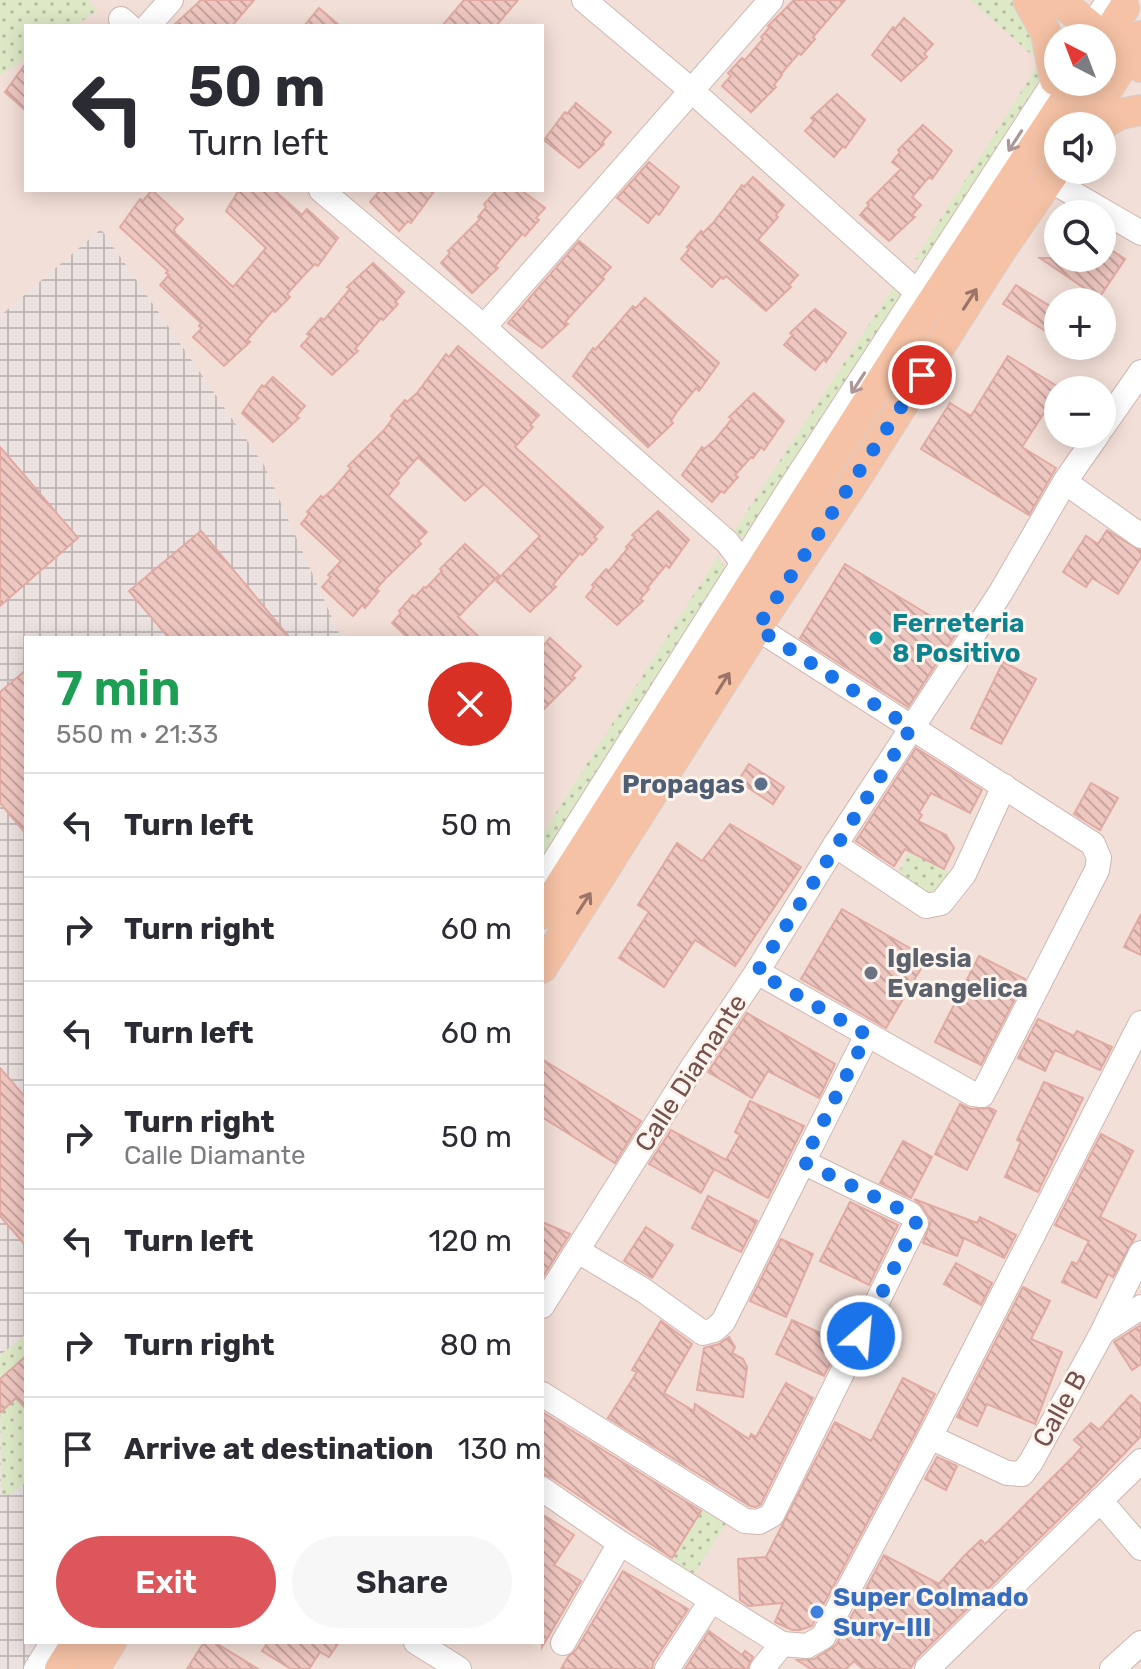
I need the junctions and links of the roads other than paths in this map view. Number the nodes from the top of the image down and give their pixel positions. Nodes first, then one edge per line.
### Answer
1 (171, 0) edge
2 (584, 0) edge
3 (605, 0) edge
4 (771, 0) edge
5 (1028, 0) edge
6 (1058, 0) edge
7 (1124, 6) edge
8 (150, 24) edge
9 (1088, 24) edge
10 (624, 25) junction
11 (1044, 29) edge
12 (1116, 34) edge
13 (696, 86) junction
14 (1051, 96) edge
15 (1054, 96) edge
16 (1141, 110) edge
17 (1116, 116) edge
18 (1046, 184) edge
19 (1070, 184) edge
20 (323, 192) edge
21 (1141, 233) edge
22 (915, 280) junction
23 (484, 327) junction
24 (1141, 372) edge
25 (1116, 408) edge
26 (1088, 448) edge
27 (1065, 482) junction
28 (1141, 536) edge
29 (743, 563) junction
30 (757, 628) junction
31 (911, 728) junction
32 (1004, 786) junction
33 (835, 845) junction
34 (544, 878) edge
35 (544, 911) edge
36 (544, 965) edge
37 (757, 972) junction
38 (1141, 1023) edge
39 (867, 1035) junction
40 (803, 1162) junction
41 (578, 1251) junction
42 (1141, 1253) edge
43 (544, 1303) edge
44 (1141, 1307) edge
45 (1102, 1333) junction
46 (544, 1395) edge
47 (930, 1437) junction
48 (1141, 1461) edge
49 (544, 1490) edge
50 (1100, 1500) junction
51 (620, 1543) junction
52 (1141, 1548) edge
53 (711, 1601) junction
54 (563, 1643) dead end
55 (1141, 1643) edge
56 (52, 1644) edge
57 (76, 1644) edge
58 (110, 1644) edge
59 (419, 1644) edge
60 (782, 1644) junction
61 (36, 1669) edge
62 (60, 1669) edge
63 (94, 1669) edge
64 (459, 1669) edge
65 (667, 1669) edge
66 (762, 1669) edge
67 (927, 1669) edge
68 (1112, 1669) edge

1 - 8 street
2 - 10 street
3 - 10 street
4 - 13 street
5 - 11 main road
6 - 9 main road
7 - 12 main road
10 - 13 street
13 - 22 street
13 - 23 street
14 -> 22 street
15 - 35 main road
16 - 17 main road
30 -> 18 main road
19 - 21 street
20 - 23 street
22 -> 29 street
23 - 29 street
24 - 25 street
26 - 27 street, Calle Diamante
27 - 28 street
27 - 31 street, Calle Diamante
29 - 34 street
30 - 31 street
36 -> 30 main road
31 - 32 street
31 - 33 street, Calle Diamante
32 - 33 street
32 - 39 street
33 - 37 street, Calle Diamante
37 - 39 street
37 - 41 street, Calle Diamante
38 - 47 street
39 - 40 street
40 - 41 street
40 - 46 street
41 - 43 street, Calle Diamante
42 - 45 street, Calle B
44 - 45 street
45 - 47 street, Calle B
47 - 60 street
48 - 50 street
49 - 51 street
50 - 52 street
50 - 67 street
51 - 53 street
51 - 54 street
53 - 60 street
53 - 65 street
55 - 68 street
56 - 61 street
57 - 62 main road
58 - 63 main road
59 - 64 street
60 - 66 street

